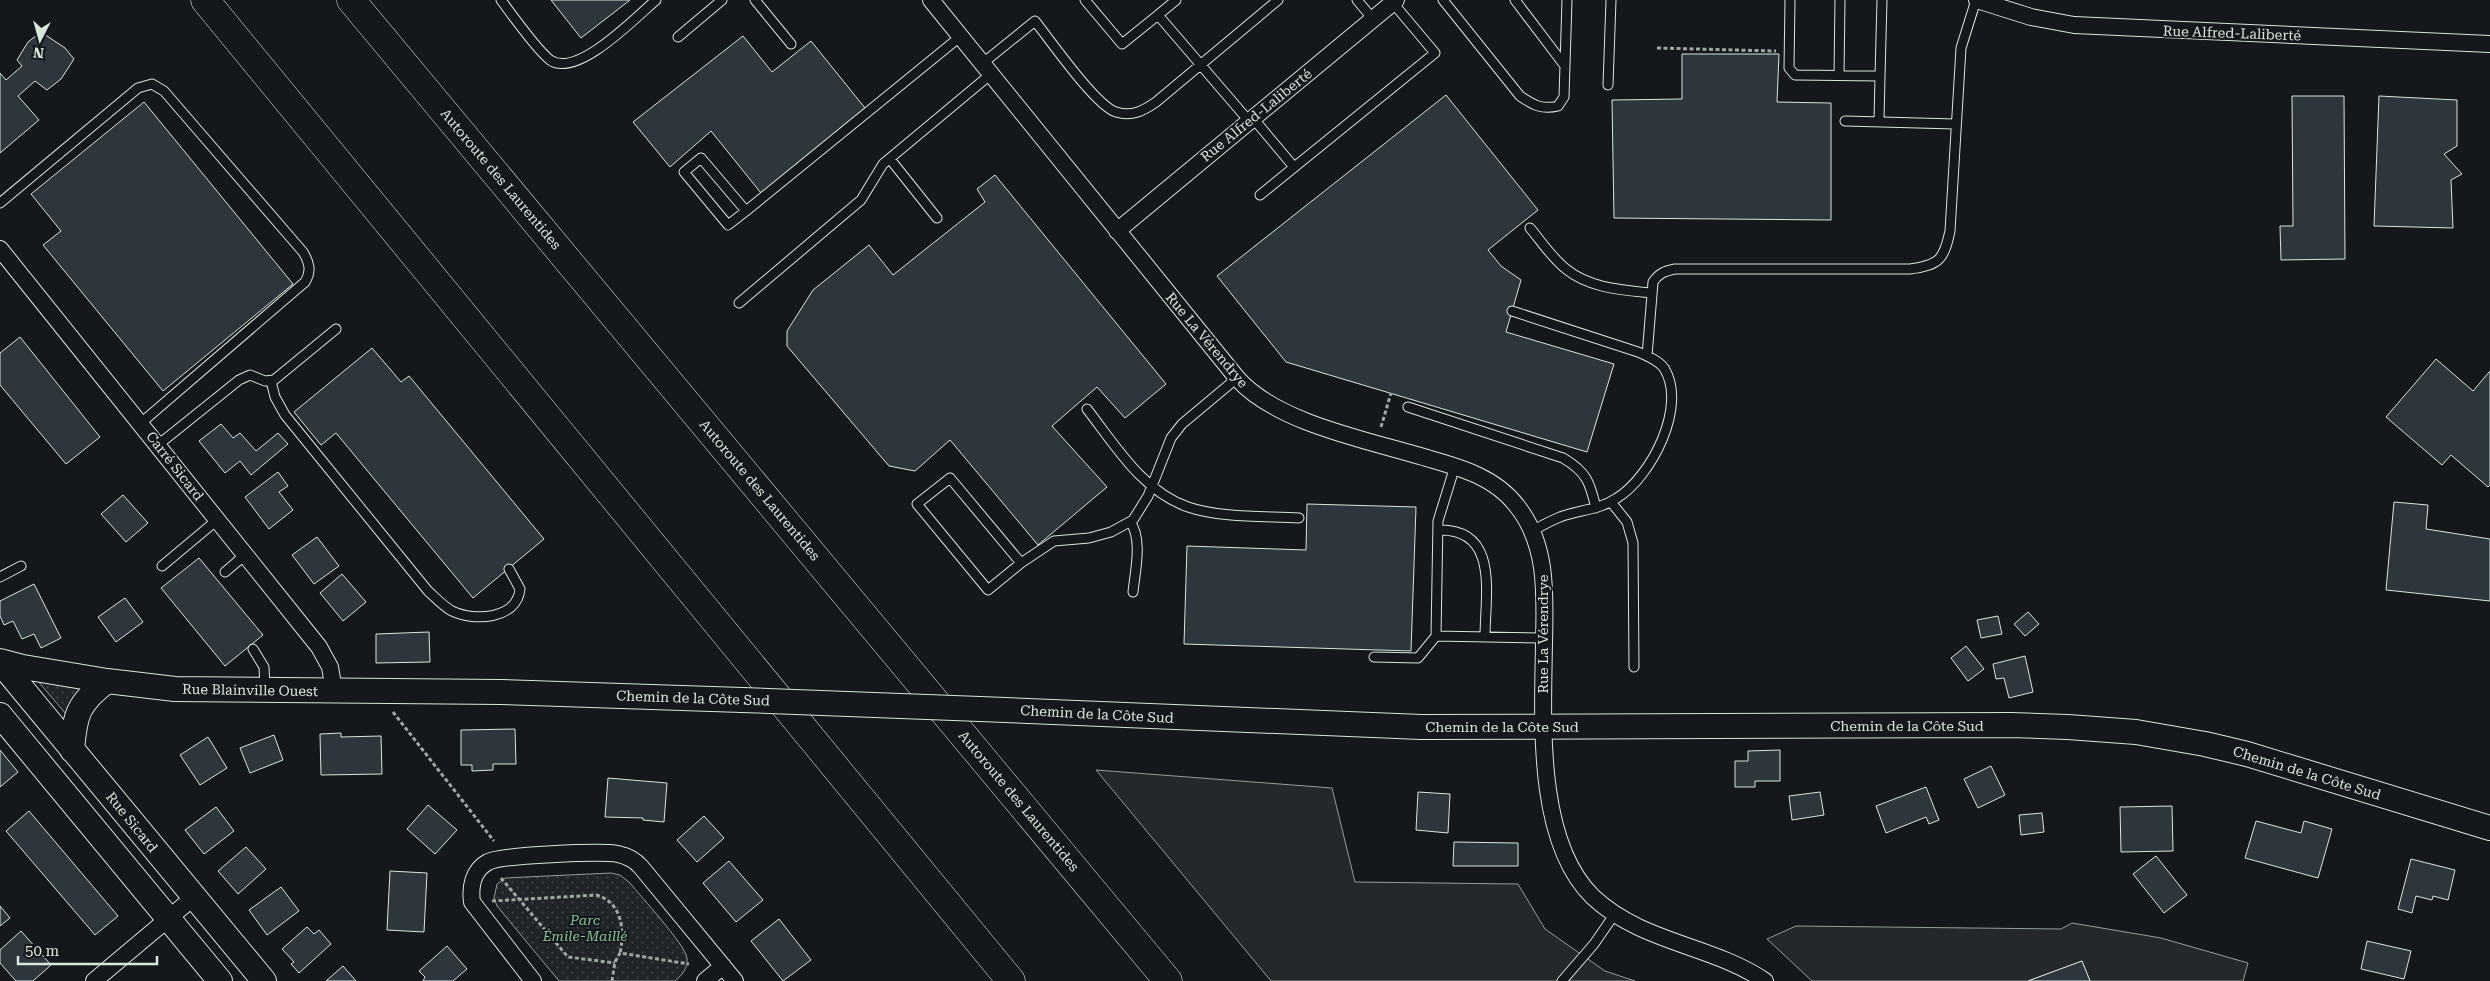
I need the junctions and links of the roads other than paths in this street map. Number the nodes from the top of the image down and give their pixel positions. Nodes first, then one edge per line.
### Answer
1 (205, 0) edge
2 (351, 0) edge
3 (501, 0) edge
4 (656, 0) edge
5 (722, 0) edge
6 (755, 0) edge
7 (931, 0) edge
8 (1085, 0) edge
9 (1176, 0) edge
10 (1278, 0) edge
11 (1357, 0) edge
12 (1443, 0) edge
13 (1515, 0) edge
14 (1567, 0) edge
15 (1611, 0) edge
16 (1790, 0) edge
17 (1840, 0) edge
18 (1882, 0) edge
19 (1976, 0) edge
20 (1395, 1) edge
21 (1158, 15) junction
22 (1373, 19) junction
23 (961, 36) junction
24 (678, 37) dead end
25 (791, 44) dead end
26 (2490, 44) edge
27 (1200, 65) junction
28 (1565, 66) junction
29 (987, 68) junction
30 (1839, 75) junction
31 (1880, 76) junction
32 (1608, 85) dead end
33 (1250, 119) junction
34 (1845, 121) dead end
35 (1880, 121) junction
36 (1956, 124) junction
37 (890, 159) junction
38 (1294, 167) junction
39 (1260, 195) dead end
40 (0, 203) edge
41 (746, 211) junction
42 (937, 218) dead end
43 (1530, 228) dead end
44 (1117, 231) junction
45 (0, 249) edge
46 (1651, 293) junction
47 (739, 303) dead end
48 (1512, 311) dead end
49 (336, 329) dead end
50 (1647, 356) junction
51 (1237, 378) junction
52 (271, 381) junction
53 (1408, 407) dead end
54 (1087, 409) dead end
55 (141, 423) junction
56 (158, 445) junction
57 (1454, 466) junction
58 (1152, 486) junction
59 (1611, 502) junction
60 (1596, 508) junction
61 (1299, 518) dead end
62 (217, 520) junction
63 (1130, 522) junction
64 (1438, 530) junction
65 (1532, 531) junction
66 (245, 555) junction
67 (1021, 563) junction
68 (21, 566) dead end
69 (162, 566) dead end
70 (508, 569) dead end
71 (225, 572) dead end
72 (0, 577) edge
73 (1133, 592) dead end
74 (1436, 636) junction
75 (1485, 637) junction
76 (1544, 638) junction
77 (253, 649) dead end
78 (1374, 657) dead end
79 (0, 662) edge
80 (1634, 667) dead end
81 (107, 681) junction
82 (265, 690) junction
83 (334, 691) junction
84 (502, 692) joint
85 (0, 715) edge
86 (1544, 727) junction
87 (72, 750) junction
88 (2490, 828) edge
89 (194, 897) junction
90 (1614, 915) junction
91 (169, 919) junction
92 (723, 966) junction
93 (94, 981) edge
94 (220, 981) edge
95 (264, 981) edge
96 (533, 981) edge
97 (705, 981) edge
98 (735, 981) edge
99 (1012, 981) edge
100 (1168, 981) edge
101 (1562, 981) edge
102 (1765, 981) edge

1 - 99 highway
2 - 100 highway, Autoroute des Laurentides
3 - 4 lane
5 - 24 lane
6 - 25 lane
7 - 23 street, Rue La Vérendrye
8 - 21 lane
9 - 21 lane
10 - 27 lane
11 - 22 lane
12 - 28 lane
13 - 28 lane
14 - 28 lane
15 - 32 lane
16 - 30 lane
17 - 30 lane
18 - 31 lane
19 - 26 street, Rue Alfred-Laliberté
19 - 36 lane
20 - 22 street, Rue Alfred-Laliberté
20 - 38 lane
21 - 27 lane
22 - 33 street, Rue Alfred-Laliberté
23 - 29 street, Rue La Vérendrye
23 - 41 lane
27 - 29 lane
27 - 33 lane
29 - 37 lane
29 - 44 street, Rue La Vérendrye
30 - 31 lane
31 - 35 lane
33 - 38 lane
33 - 44 street, Rue Alfred-Laliberté
34 - 35 lane
35 - 36 lane
36 - 46 lane
37 - 42 lane
37 - 47 lane
38 - 39 lane
40 - 55 lane
41 - 41 lane
43 - 46 lane
44 - 51 street, Rue La Vérendrye
45 - 55 street, Carré Sicard
46 - 50 lane
48 - 50 lane
49 - 52 lane
50 - 59 lane
51 - 57 street, Rue La Vérendrye
51 - 58 lane
52 - 56 lane
52 - 70 lane
53 - 60 lane
54 - 58 lane
55 - 56 street, Carré Sicard
56 - 62 street, Carré Sicard
57 - 64 lane
57 - 65 street, Rue La Vérendrye
58 - 61 lane
58 - 63 lane
59 - 60 lane
59 - 80 lane
60 - 65 lane
62 - 66 street, Carré Sicard
62 - 69 lane
63 - 67 lane
63 - 73 lane
64 - 74 lane
64 - 75 lane
65 - 76 street, Rue La Vérendrye
66 - 71 lane
66 - 83 street, Carré Sicard
67 - 67 lane
68 - 72 lane
74 - 75 lane
74 - 78 lane
75 - 76 lane
76 - 86 street, Rue La Vérendrye
77 - 82 lane
79 - 81 street, Rue Blainville Ouest
79 - 87 street, Rue Sicard
81 - 82 street, Rue Blainville Ouest
81 - 87 street
82 - 83 street, Rue Blainville Ouest
83 - 84 street, Rue Blainville Ouest
84 - 86 street, Chemin de la Côte Sud, bridge
85 - 91 street
86 - 88 street, Chemin de la Côte Sud
86 - 90 street, Rue La Vérendrye
87 - 89 street, Rue Sicard
89 - 91 street
89 - 95 street, Rue Sicard
90 - 101 lane
90 - 102 street, Rue La Vérendrye
91 - 93 street
91 - 94 street
92 - 96 street
92 - 97 street
92 - 98 street

